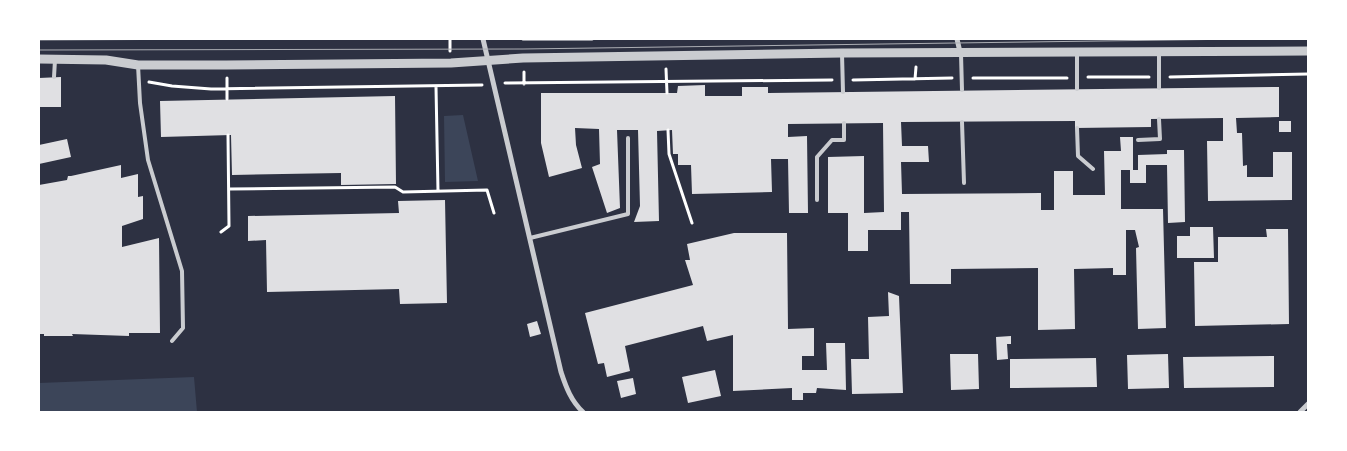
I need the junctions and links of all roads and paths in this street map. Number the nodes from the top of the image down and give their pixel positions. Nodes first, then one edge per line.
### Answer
1 (483, 39) edge
2 (523, 39) edge
3 (592, 39) edge
4 (957, 39) edge
5 (1159, 50) junction
6 (1308, 51) edge
7 (960, 52) junction
8 (1077, 52) junction
9 (842, 53) junction
10 (666, 56) junction
11 (39, 59) edge
12 (54, 59) junction
13 (488, 61) junction
14 (138, 65) junction
15 (226, 65) junction
16 (1308, 74) edge
17 (54, 77) dead end
18 (1159, 77) junction
19 (962, 78) junction
20 (1077, 78) junction
21 (139, 80) junction
22 (842, 80) junction
23 (667, 82) junction
24 (493, 85) junction
25 (436, 87) junction
26 (227, 88) junction
27 (1159, 88) dead end
28 (1077, 89) dead end
29 (962, 90) dead end
30 (842, 92) dead end
31 (667, 93) dead end
32 (227, 99) dead end
33 (1160, 119) dead end
34 (962, 122) dead end
35 (844, 123) dead end
36 (1077, 128) dead end
37 (668, 130) dead end
38 (228, 135) dead end
39 (628, 138) dead end
40 (1138, 140) dead end
41 (1093, 169) dead end
42 (964, 183) dead end
43 (229, 190) junction
44 (438, 192) junction
45 (817, 200) dead end
46 (494, 212) dead end
47 (692, 223) dead end
48 (221, 232) dead end
49 (530, 238) junction
50 (172, 341) dead end
51 (1308, 404) edge
52 (583, 412) edge
53 (1300, 412) edge

1 - 13 street
2 - 3 path
4 - 7 street
5 - 6 street
5 - 8 street
5 - 18 lane
7 - 8 street
7 - 9 street
7 - 19 lane
8 - 20 lane
9 - 10 street
9 - 22 lane
10 - 13 street
10 - 23 path
11 - 12 street
12 - 14 street
12 - 17 lane
13 - 15 street
13 - 24 street
14 - 15 street
14 - 21 lane
15 - 26 path
16 - 18 path
18 - 20 path
18 - 27 lane
19 - 20 path
19 - 22 path
19 - 29 lane
20 - 28 lane
21 - 26 path
21 - 50 lane
22 - 23 path
22 - 30 lane
23 - 24 path
23 - 31 path
24 - 25 path
24 - 49 street
25 - 26 path
25 - 44 path
26 - 32 path
33 - 40 lane
34 - 42 lane
35 - 45 lane
36 - 41 lane
37 - 47 path
38 - 43 path
39 - 49 lane
43 - 44 path
43 - 48 path
44 - 46 path
49 - 52 street
51 - 53 street

